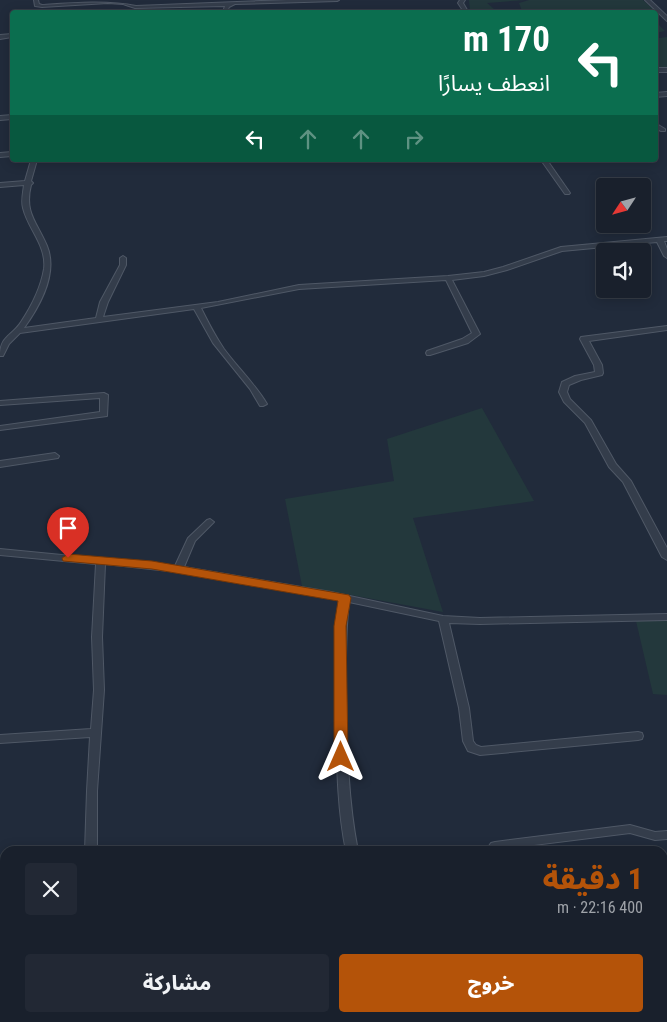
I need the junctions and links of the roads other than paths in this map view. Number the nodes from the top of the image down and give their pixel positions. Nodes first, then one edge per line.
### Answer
1 (36, 0) edge
2 (337, 0) edge
3 (463, 0) edge
4 (647, 0) edge
5 (256, 1) edge
6 (230, 4) junction
7 (226, 10) edge
8 (465, 10) edge
9 (658, 10) edge
10 (658, 127) edge
11 (663, 130) dead end
12 (34, 162) edge
13 (545, 162) edge
14 (30, 183) junction
15 (0, 185) edge
16 (567, 193) dead end
17 (664, 240) edge
18 (667, 256) edge
19 (123, 258) dead end
20 (448, 278) junction
21 (196, 306) junction
22 (99, 320) junction
23 (667, 328) edge
24 (18, 331) junction
25 (430, 353) dead end
26 (0, 354) edge
27 (0, 404) edge
28 (263, 404) dead end
29 (0, 428) edge
30 (55, 456) dead end
31 (0, 464) edge
32 (210, 522) dead end
33 (0, 552) edge
34 (667, 557) edge
35 (102, 561) junction
36 (178, 569) junction
37 (344, 598) junction
38 (667, 617) edge
39 (443, 619) junction
40 (96, 733) junction
41 (638, 736) dead end
42 (0, 739) edge
43 (667, 835) edge
44 (91, 846) edge
45 (351, 846) edge
46 (495, 846) dead end

1 - 6 street
2 - 5 street
3 - 8 street
4 - 9 street
5 - 6 street
6 - 7 street
10 - 11 street
12 - 14 street
13 - 16 street
14 - 15 street
14 - 24 street
17 - 18 street
17 - 20 street
19 - 22 street
20 - 21 street
20 - 25 street
21 - 22 street
21 - 28 street
22 - 24 street
23 - 34 street
24 - 26 street
27 - 29 street
30 - 31 street
32 - 36 street
33 - 35 street
35 - 36 street
35 - 40 street
36 - 37 street
37 - 39 street
37 - 45 street
38 - 39 street
39 - 41 street
40 - 42 street
40 - 44 street
43 - 46 street

